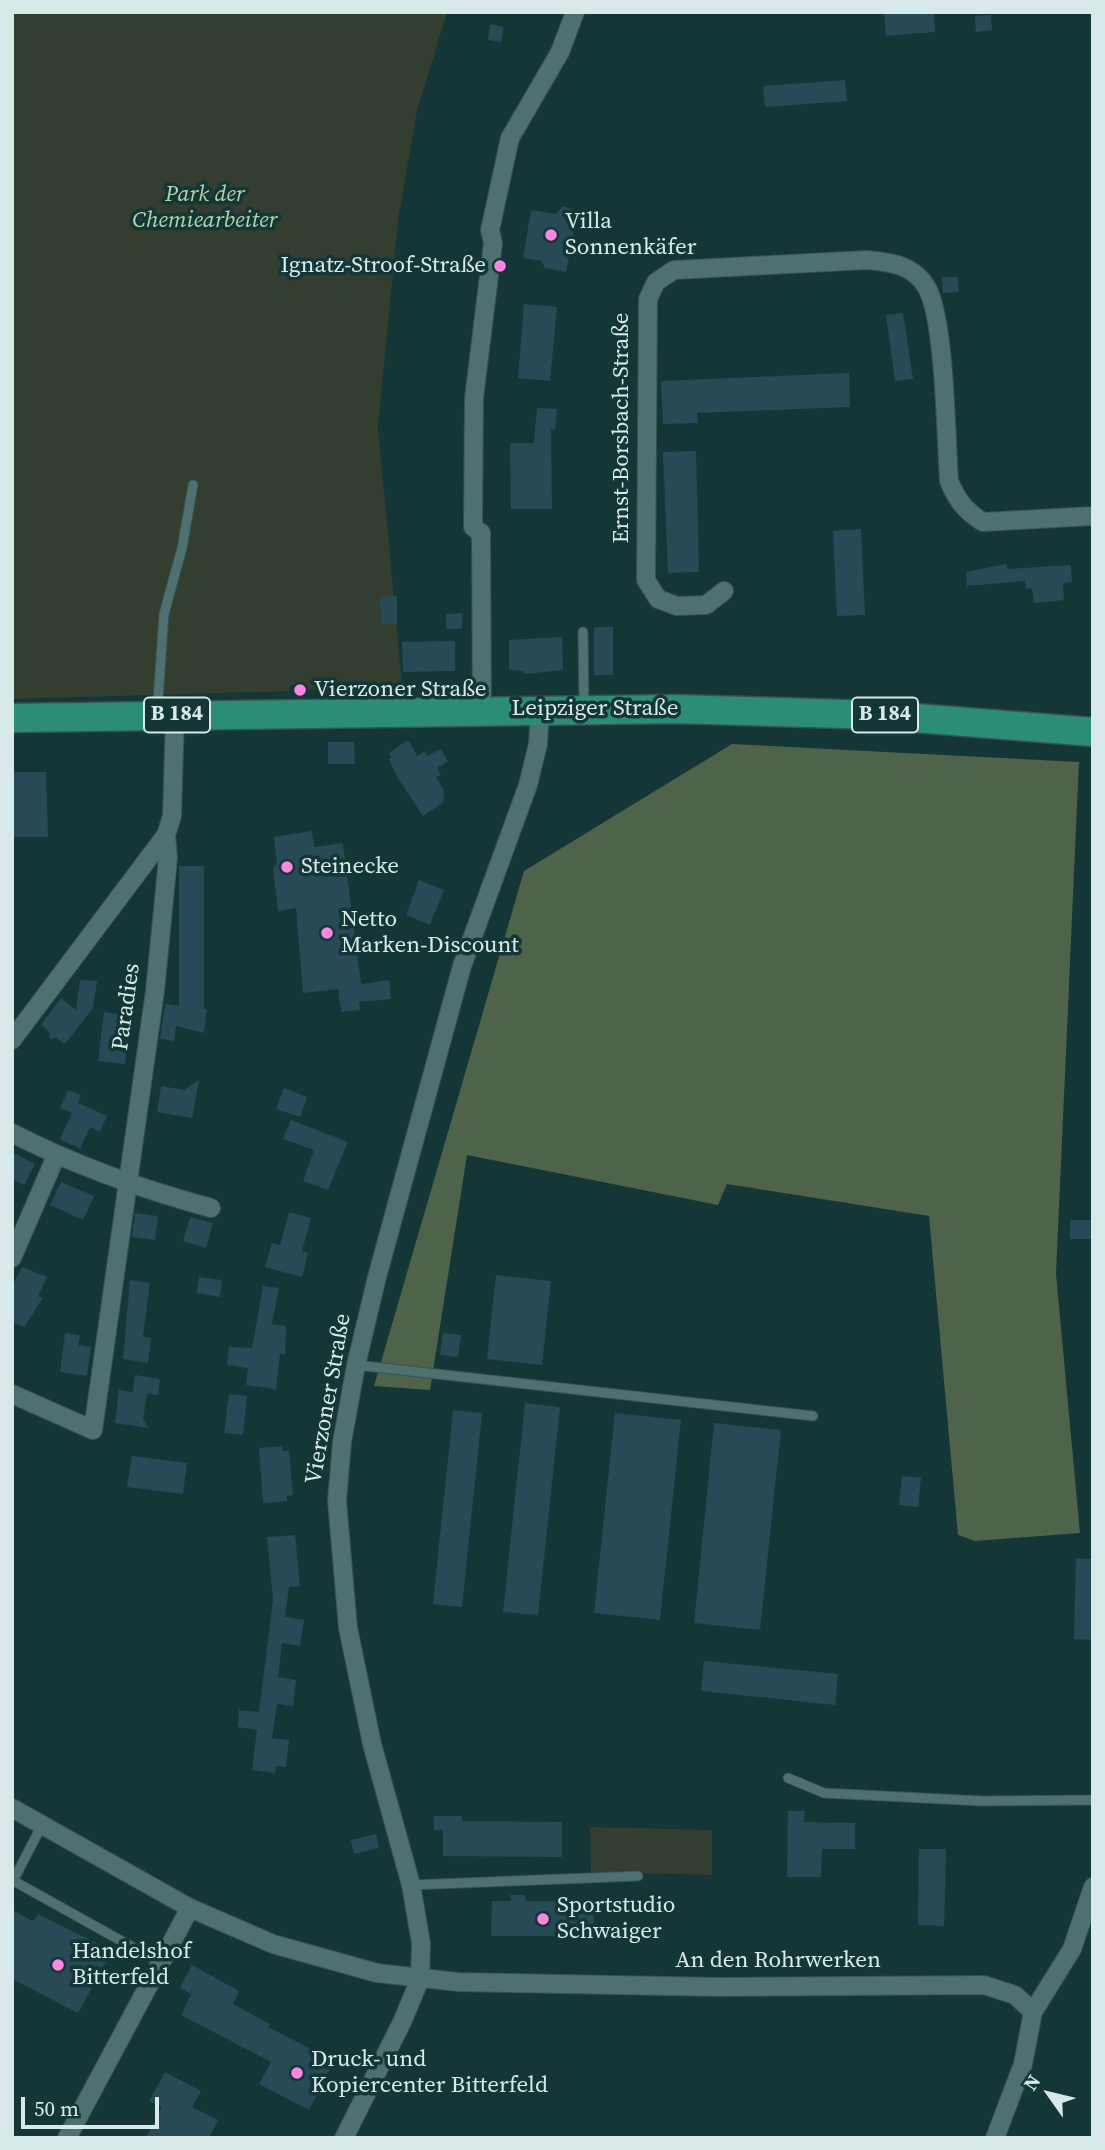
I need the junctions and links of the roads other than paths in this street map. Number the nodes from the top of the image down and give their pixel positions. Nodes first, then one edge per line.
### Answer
1 (575, 12) edge
2 (193, 485) dead end
3 (1093, 516) edge
4 (724, 591) dead end
5 (583, 632) dead end
6 (540, 709) junction
7 (584, 709) junction
8 (482, 710) junction
9 (166, 715) junction
10 (12, 718) edge
11 (1093, 732) edge
12 (166, 835) junction
13 (12, 1040) edge
14 (12, 1133) edge
15 (57, 1156) junction
16 (126, 1184) junction
17 (211, 1208) dead end
18 (12, 1258) edge
19 (356, 1365) junction
20 (12, 1394) edge
21 (814, 1416) dead end
22 (788, 1778) dead end
23 (1093, 1800) edge
24 (12, 1808) edge
25 (42, 1825) junction
26 (638, 1876) dead end
27 (12, 1880) edge
28 (411, 1885) junction
29 (1093, 1888) edge
30 (190, 1908) junction
31 (161, 1963) junction
32 (420, 1979) junction
33 (1033, 2012) junction
34 (67, 2138) edge
35 (344, 2138) edge
36 (995, 2138) edge

1 - 8 street
2 - 9 lane
3 - 4 street, Ernst-Borsbach-Straße
5 - 7 lane
6 - 7 main road, Leipziger Straße / B 184
6 - 8 main road, Leipziger Straße / B 184
6 - 19 street, Vierzoner Straße
7 - 11 main road, Leipziger Straße / B 184
8 - 9 main road, Leipziger Straße / B 184
9 - 10 main road, Leipziger Straße / B 184
9 - 12 street, Paradies
12 - 13 street, Paradies
12 - 16 street, Paradies
14 - 15 street
15 - 16 street
15 - 18 street
16 - 17 street
16 - 20 street, Paradies
19 - 21 lane
19 - 28 street, Vierzoner Straße
22 - 23 lane
24 - 25 street, An den Rohrwerken
25 - 27 lane
25 - 30 street, An den Rohrwerken
26 - 28 lane
27 - 31 lane
28 - 32 street, Vierzoner Straße
29 - 33 street
30 - 31 street
30 - 32 street, An den Rohrwerken
31 - 34 street
32 - 33 street, An den Rohrwerken
32 - 35 street, Vierzoner Straße
33 - 36 street

